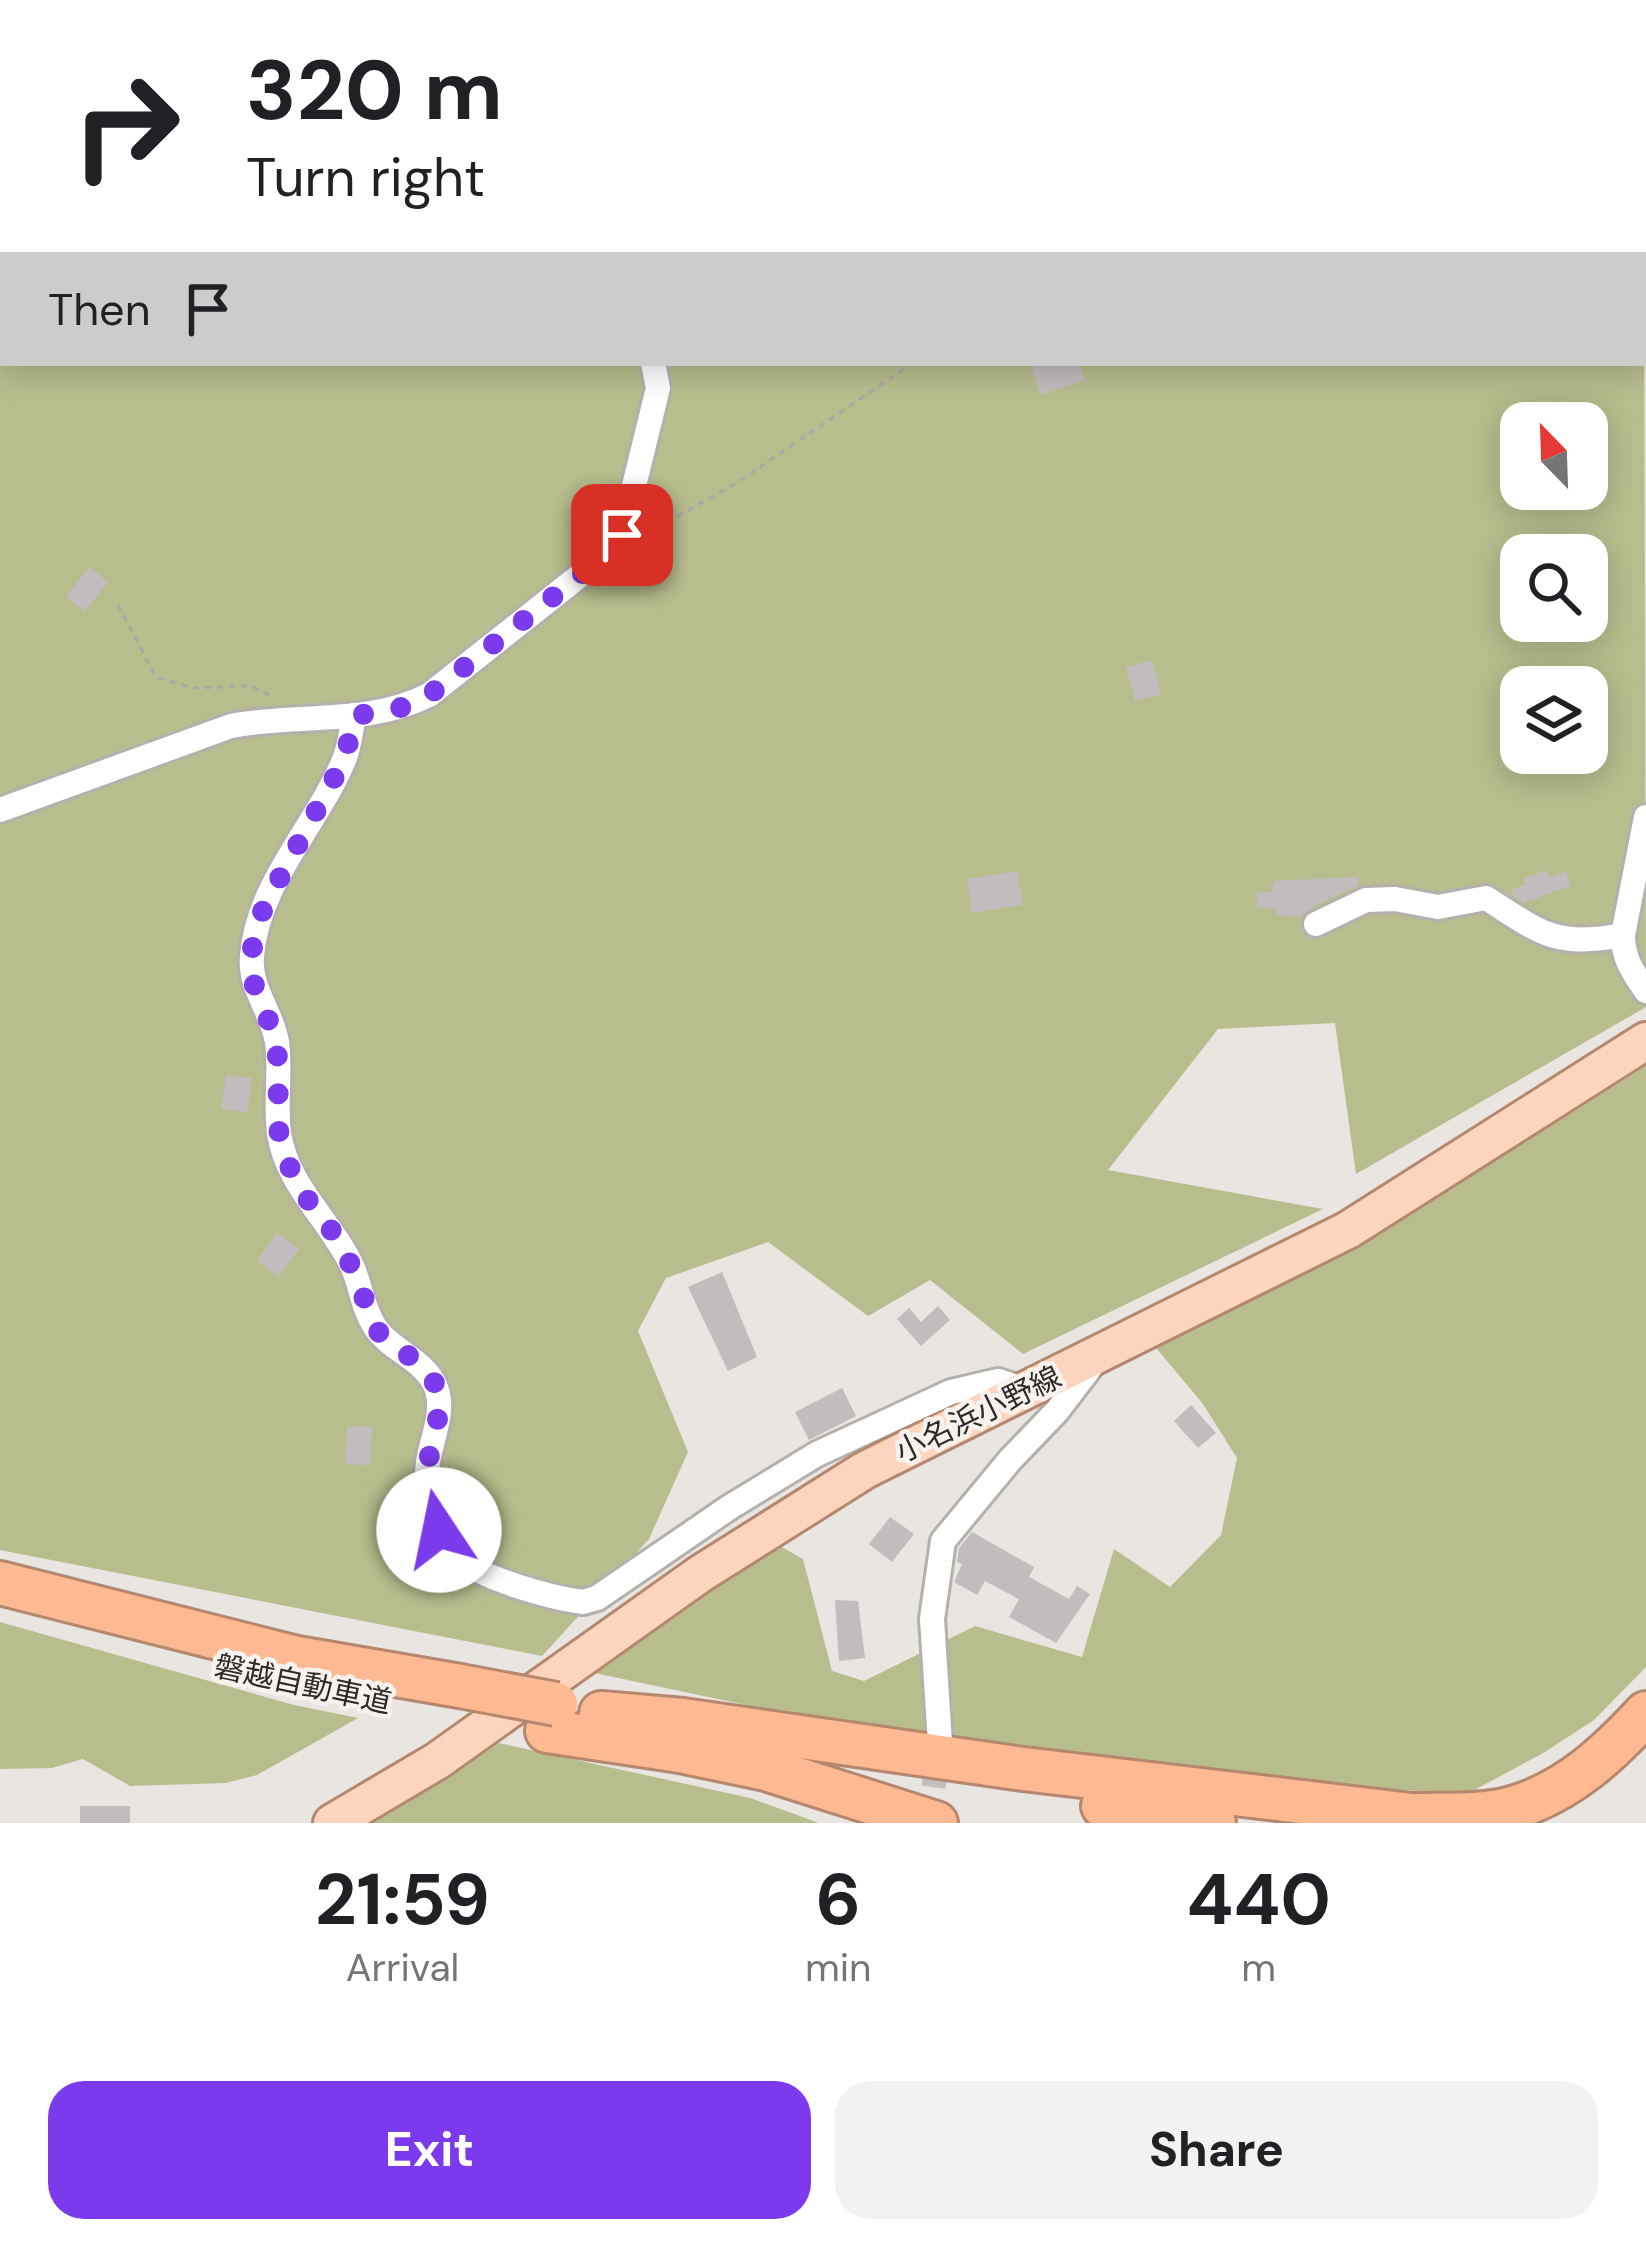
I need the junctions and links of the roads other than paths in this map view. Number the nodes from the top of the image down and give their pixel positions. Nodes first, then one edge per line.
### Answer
1 (654, 366) edge
2 (354, 716) junction
3 (0, 810) edge
4 (1646, 817) edge
5 (1316, 924) dead end
6 (1623, 935) junction
7 (1646, 991) edge
8 (1646, 1041) edge
9 (1101, 1353) junction
10 (1026, 1390) junction
11 (0, 1583) edge
12 (0, 1612) edge
13 (457, 1701) junction
14 (1646, 1713) edge
15 (606, 1727) junction
16 (940, 1743) tunnel mouth
17 (332, 1823) edge
18 (884, 1823) edge
19 (936, 1823) edge
20 (1214, 1823) edge

1 - 2 street
2 - 3 street
2 - 10 street
4 - 6 street
5 - 6 street
6 - 7 street
8 - 9 main road, 小名浜小野線
9 - 10 main road, 小名浜小野線
9 - 16 street
10 - 17 main road, 小名浜小野線
11 - 13 highway, 磐越自動車道
12 - 13 highway, 磐越自動車道
13 - 15 highway, 磐越自動車道
14 - 15 highway
15 - 18 highway
15 - 19 highway
15 - 20 highway

